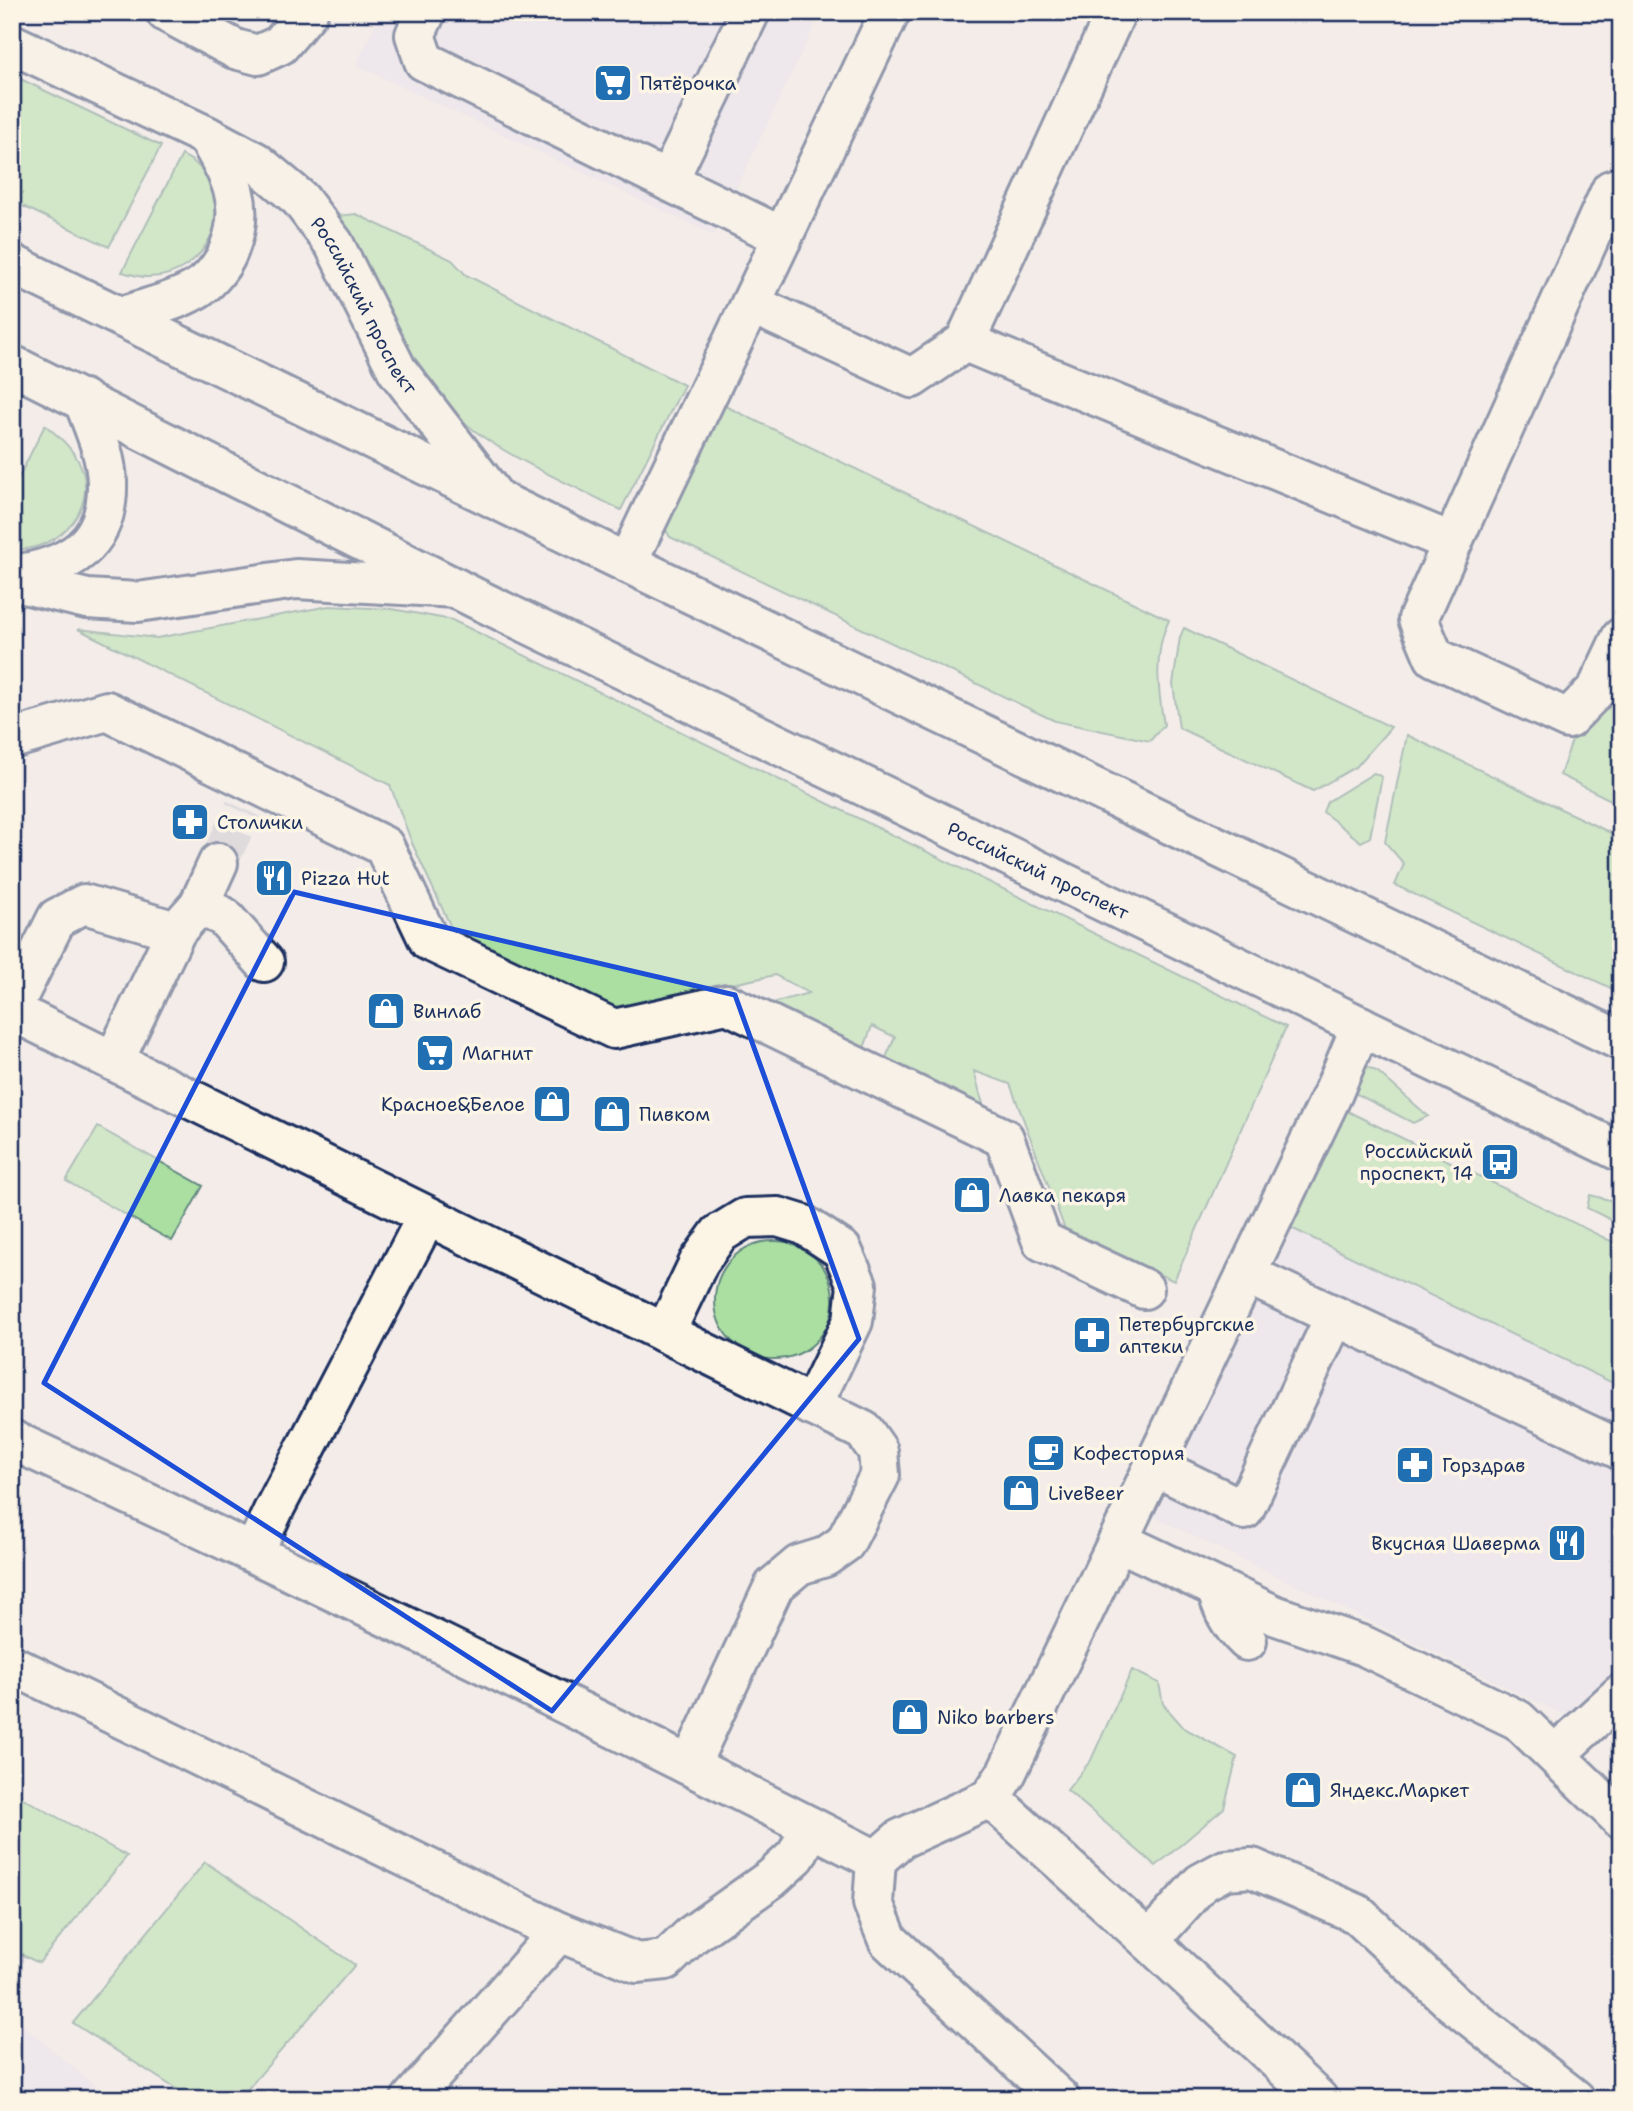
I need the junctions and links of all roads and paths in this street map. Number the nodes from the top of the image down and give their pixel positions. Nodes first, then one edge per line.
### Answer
1 (166, 12) edge
2 (308, 12) edge
3 (426, 12) edge
4 (750, 12) edge
5 (890, 12) edge
6 (1116, 12) edge
7 (12, 44) edge
8 (207, 136) junction
9 (668, 181) junction
10 (1621, 187) edge
11 (783, 237) junction
12 (12, 264) edge
13 (751, 304) junction
14 (123, 316) junction
15 (965, 342) junction
16 (22, 370) edge
17 (83, 400) junction
18 (497, 500) junction
19 (1451, 542) junction
20 (627, 563) junction
21 (12, 578) edge
22 (456, 588) junction
23 (1621, 638) edge
24 (12, 739) edge
25 (218, 863) tunnel mouth
26 (188, 918) junction
27 (264, 962) dead end
28 (12, 1010) edge
29 (1361, 1026) junction
30 (1621, 1041) edge
31 (114, 1061) junction
32 (1621, 1152) edge
33 (427, 1216) junction
34 (1245, 1274) junction
35 (1144, 1289) dead end
36 (1335, 1316) junction
37 (665, 1333) junction
38 (812, 1406) junction
39 (12, 1440) edge
40 (1621, 1450) edge
41 (1154, 1466) junction
42 (1118, 1541) junction
43 (254, 1552) junction
44 (1216, 1588) junction
45 (1247, 1641) dead end
46 (12, 1665) edge
47 (1621, 1694) edge
48 (1555, 1755) junction
49 (690, 1765) junction
50 (989, 1798) junction
51 (1621, 1819) edge
52 (811, 1827) junction
53 (876, 1860) junction
54 (559, 1932) junction
55 (1149, 1941) junction
56 (411, 2099) edge
57 (1060, 2099) edge
58 (1318, 2099) edge
59 (1574, 2099) edge

1 - 2 main road
3 - 9 main road
4 - 9 main road
5 - 11 main road
6 - 15 main road
7 - 8 main road, Российский проспект
8 - 14 main road
8 - 18 main road, Российский проспект
9 - 11 main road
10 - 19 main road
11 - 13 main road
12 - 14 main road, Российский проспект
13 - 15 main road
13 - 20 main road
14 - 18 main road, Российский проспект
15 - 19 main road
16 - 17 main road, Российский проспект
17 - 21 main road, Российский проспект
17 - 22 main road, Российский проспект
18 - 20 main road, Российский проспект
19 - 23 main road
20 - 30 main road, Российский проспект
21 - 22 main road, Российский проспект
22 - 29 main road, Российский проспект
24 - 35 main road
25 - 26 main road
26 - 27 main road
26 - 28 main road
26 - 31 main road
28 - 31 main road
29 - 32 main road, Российский проспект
29 - 34 main road
31 - 33 main road
33 - 37 main road
33 - 43 main road
34 - 36 main road
34 - 41 main road
36 - 40 main road
36 - 41 main road
37 - 38 main road
37 - 38 main road
38 - 49 main road
39 - 43 main road
41 - 42 main road
42 - 44 main road
42 - 50 main road
43 - 49 main road
44 - 45 main road
44 - 48 main road
46 - 54 main road
47 - 48 main road
48 - 51 main road
49 - 52 main road
50 - 53 main road
50 - 55 main road
52 - 53 main road
52 - 54 main road
53 - 57 main road
54 - 56 main road
55 - 58 main road
55 - 59 main road

